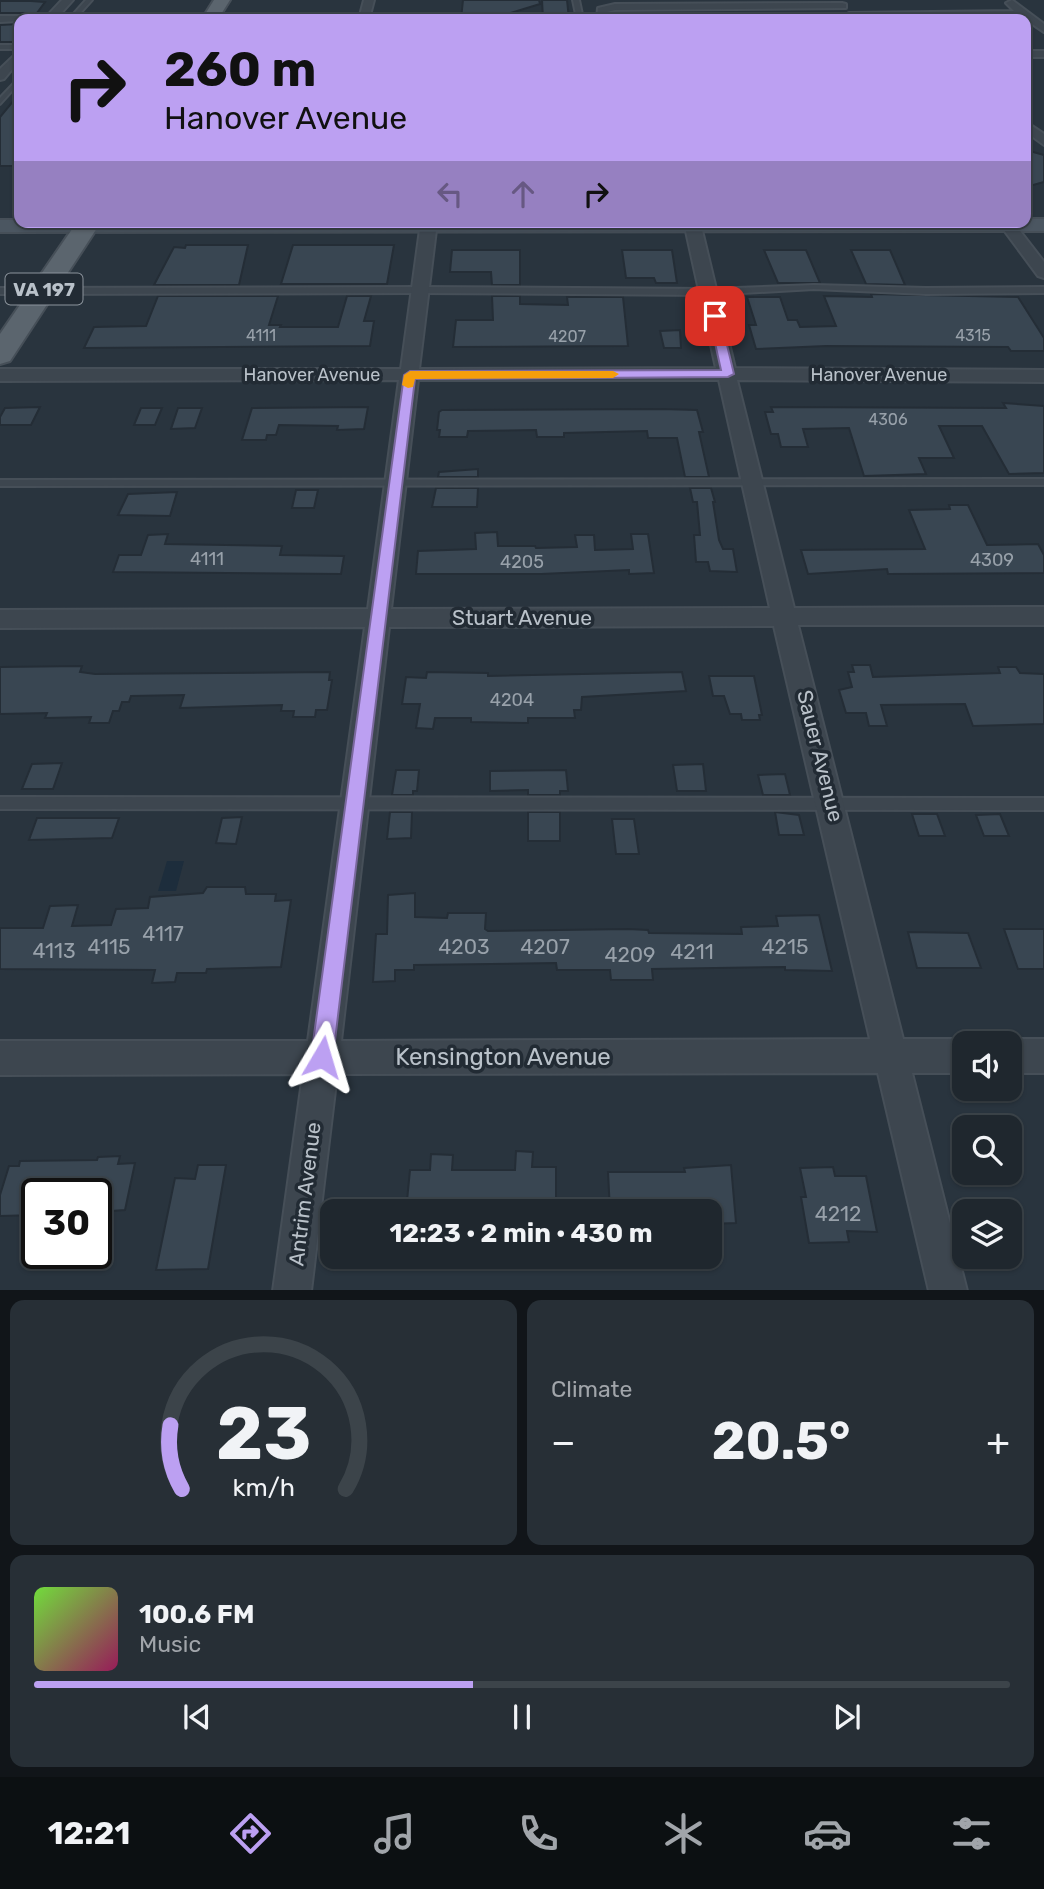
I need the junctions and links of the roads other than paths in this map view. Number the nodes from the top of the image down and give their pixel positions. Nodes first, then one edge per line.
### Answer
1 (68, 0) edge
2 (89, 0) edge
3 (1008, 0) edge
4 (845, 10) edge
5 (55, 14) edge
6 (76, 14) edge
7 (603, 14) edge
8 (1024, 14) joint
9 (14, 60) edge
10 (0, 76) edge
11 (14, 86) edge
12 (0, 102) edge
13 (84, 228) edge
14 (429, 228) edge
15 (693, 228) edge
16 (1017, 228) edge
17 (1044, 273) edge
18 (421, 290) junction
19 (1044, 290) edge
20 (0, 291) edge
21 (43, 291) junction
22 (709, 292) junction
23 (0, 355) edge
24 (728, 374) junction
25 (0, 375) edge
26 (410, 375) junction
27 (1044, 376) edge
28 (396, 482) junction
29 (1044, 482) edge
30 (0, 483) edge
31 (752, 484) junction
32 (1044, 616) edge
33 (786, 617) junction
34 (0, 619) edge
35 (378, 619) junction
36 (0, 803) edge
37 (355, 803) junction
38 (831, 804) junction
39 (1044, 804) edge
40 (892, 1056) junction
41 (952, 1056) edge
42 (1022, 1056) edge
43 (1044, 1056) edge
44 (322, 1057) junction
45 (0, 1058) edge
46 (292, 1290) edge
47 (948, 1290) edge

1 - 5 street
2 - 6 lane
3 - 8 street
4 - 7 street
4 - 8 street
9 - 10 street
11 - 12 lane
13 - 21 main road, VA 197
14 - 18 street, Antrim Avenue
15 - 22 street, Sauer Avenue
16 - 17 street
18 - 21 lane
18 - 22 lane
18 - 26 street, Antrim Avenue
19 - 22 lane
20 - 21 lane
21 - 23 main road, VA 197
22 - 24 street, Sauer Avenue
24 - 26 street, Hanover Avenue
24 - 27 street, Hanover Avenue
24 - 31 street, Sauer Avenue
25 - 26 street, Hanover Avenue
26 - 28 street, Antrim Avenue
28 - 30 lane
28 - 31 lane
28 - 35 street, Antrim Avenue
29 - 31 lane
31 - 33 street, Sauer Avenue
32 - 33 street, Stuart Avenue
33 - 35 street, Stuart Avenue
33 - 38 street, Sauer Avenue
34 - 35 street, Stuart Avenue
35 - 37 street, Antrim Avenue
36 - 37 lane
37 - 38 lane
37 - 44 street, Antrim Avenue
38 - 39 lane
38 - 40 street, Sauer Avenue
40 - 41 street, Kensington Avenue
40 - 44 street, Kensington Avenue
40 - 47 street, Sauer Avenue
42 - 43 street
44 - 45 street, Kensington Avenue
44 - 46 street, Antrim Avenue

